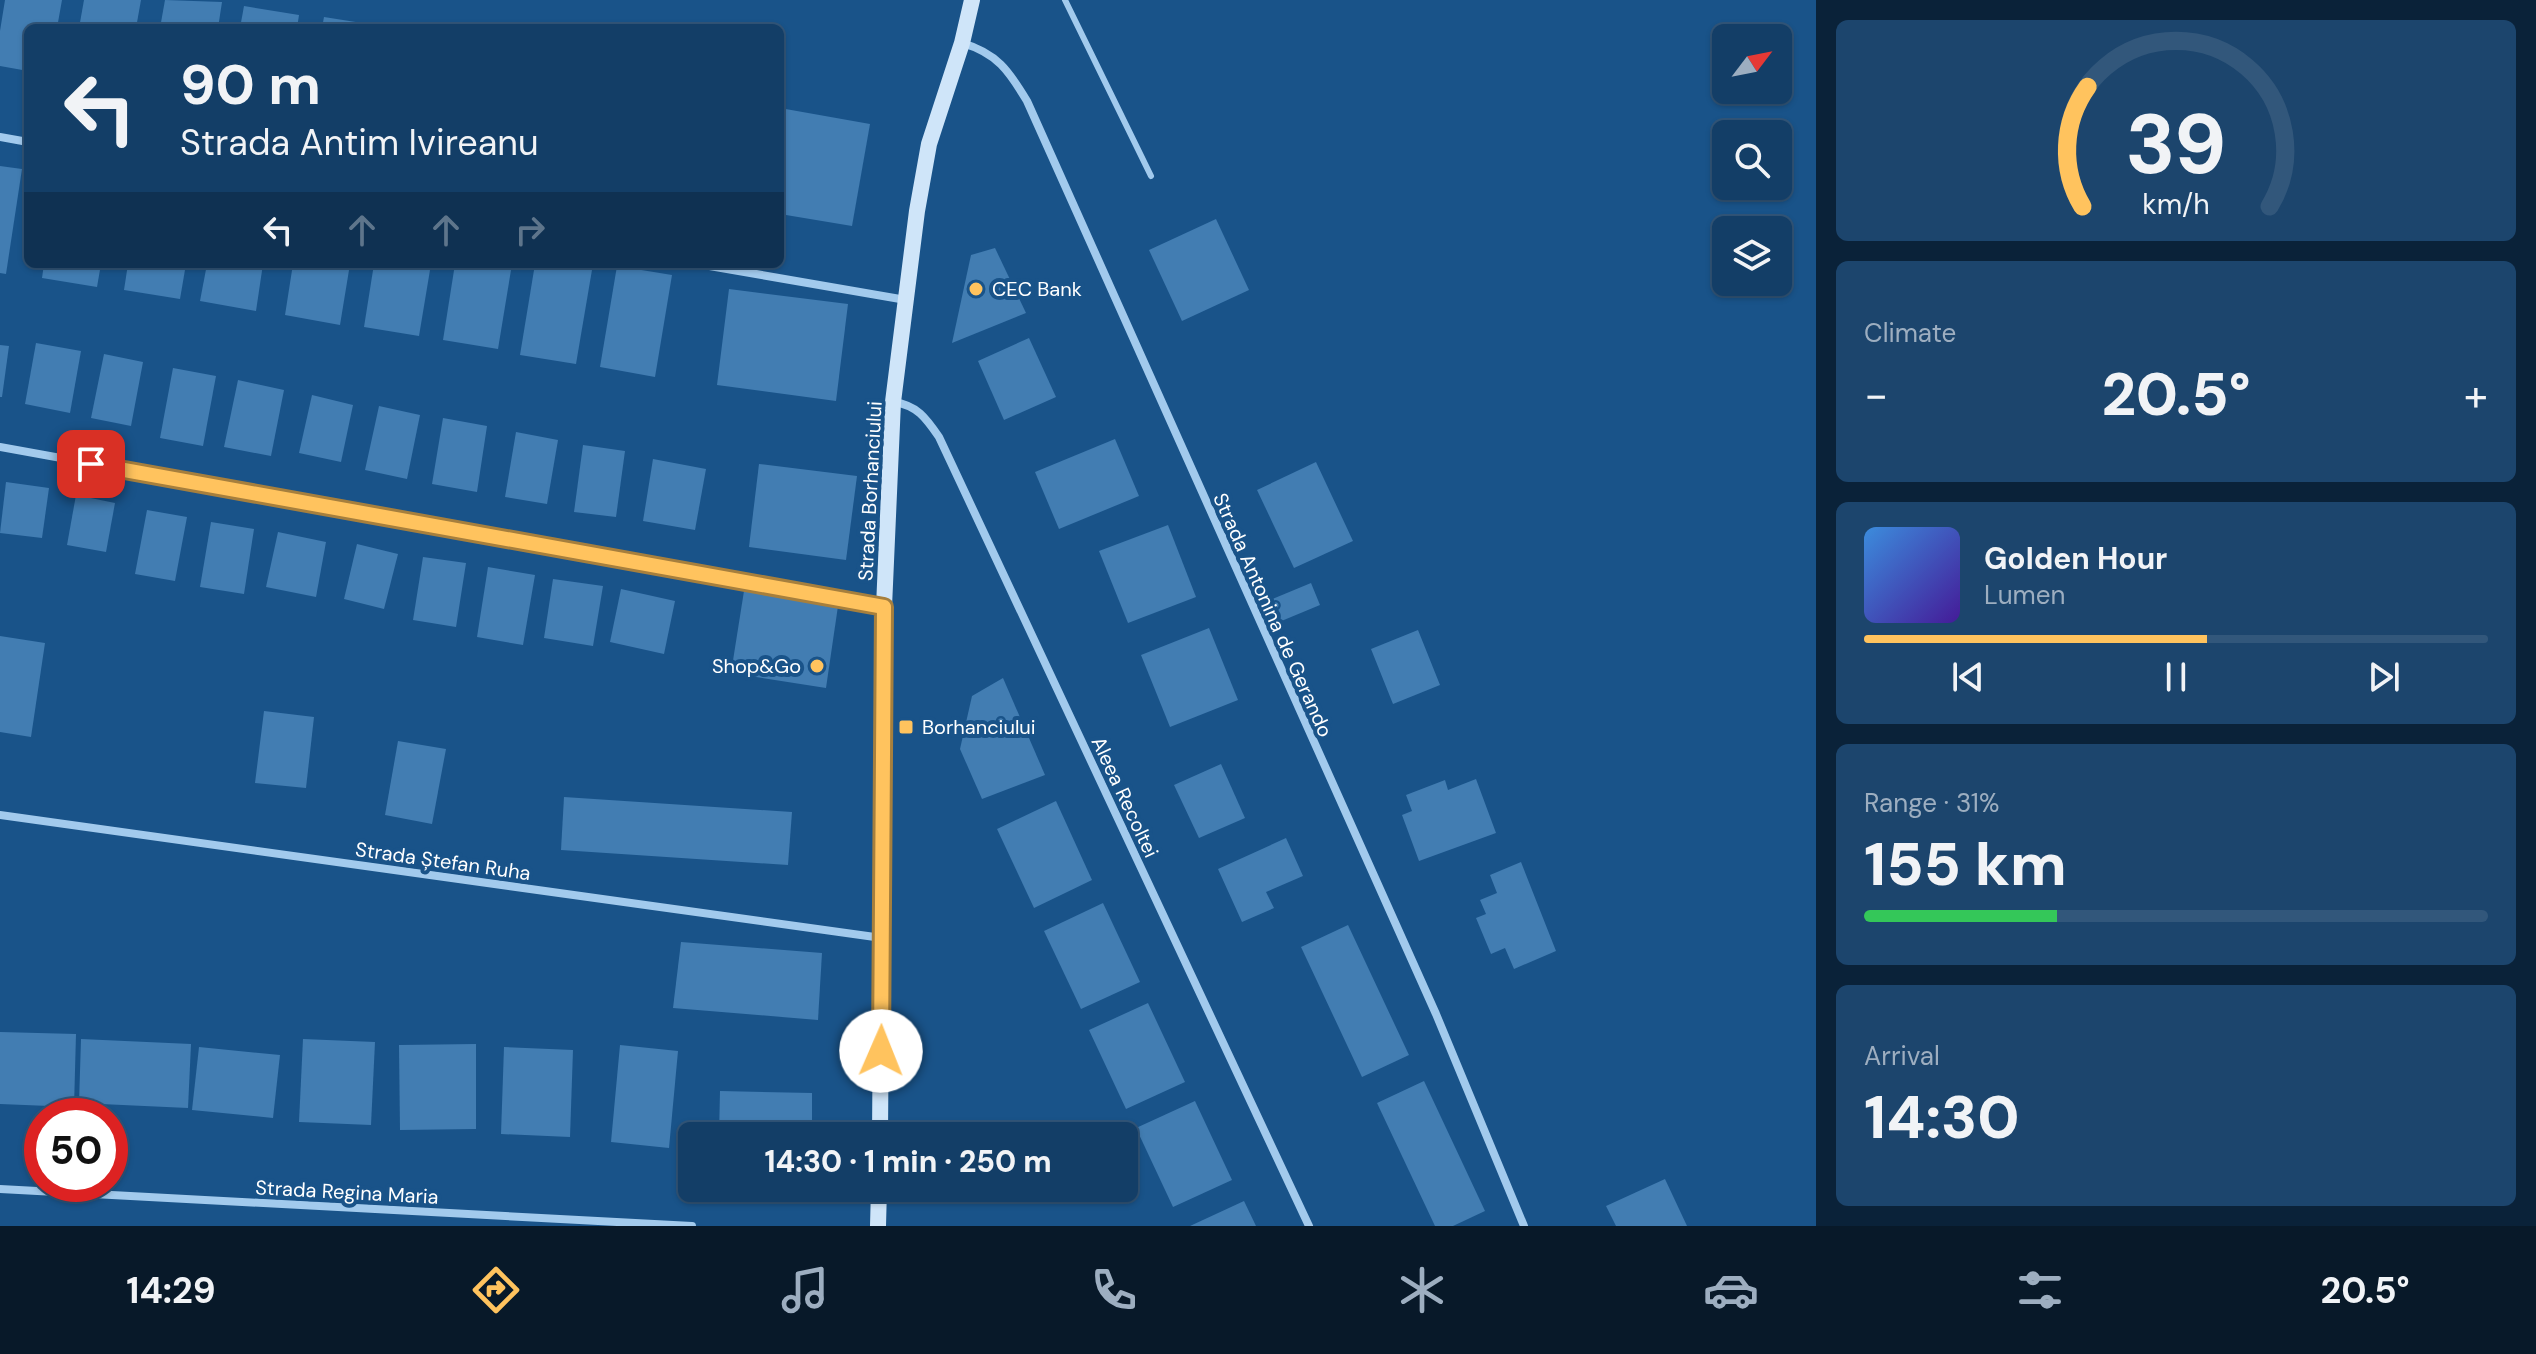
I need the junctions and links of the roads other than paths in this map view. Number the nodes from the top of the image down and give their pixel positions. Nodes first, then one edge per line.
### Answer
1 (972, 0) edge
2 (1065, 0) edge
3 (962, 43) junction
4 (0, 137) edge
5 (24, 141) edge
6 (1151, 176) dead end
7 (721, 268) edge
8 (907, 300) junction
9 (893, 402) junction
10 (0, 447) edge
11 (884, 607) junction
12 (0, 815) edge
13 (882, 938) junction
14 (880, 1122) edge
15 (0, 1189) edge
16 (879, 1202) edge
17 (534, 1222) edge
18 (692, 1226) edge
19 (878, 1226) edge
20 (1309, 1226) edge
21 (1524, 1226) edge

1 - 3 main road, Strada Borhanciului
2 - 6 lane
3 - 8 main road, Strada Borhanciului
3 - 21 street, Strada Antonina de Gerando
4 - 5 street
7 - 8 street
8 - 9 main road, Strada Borhanciului
9 - 11 main road, Strada Borhanciului
9 - 20 street, Aleea Recoltei
10 - 11 street
11 - 13 main road, Strada Borhanciului
12 - 13 street, Strada Ștefan Ruha
13 - 14 main road, Strada Borhanciului
15 - 17 street, Strada Regina Maria
16 - 19 main road
17 - 18 street, Strada Regina Maria

